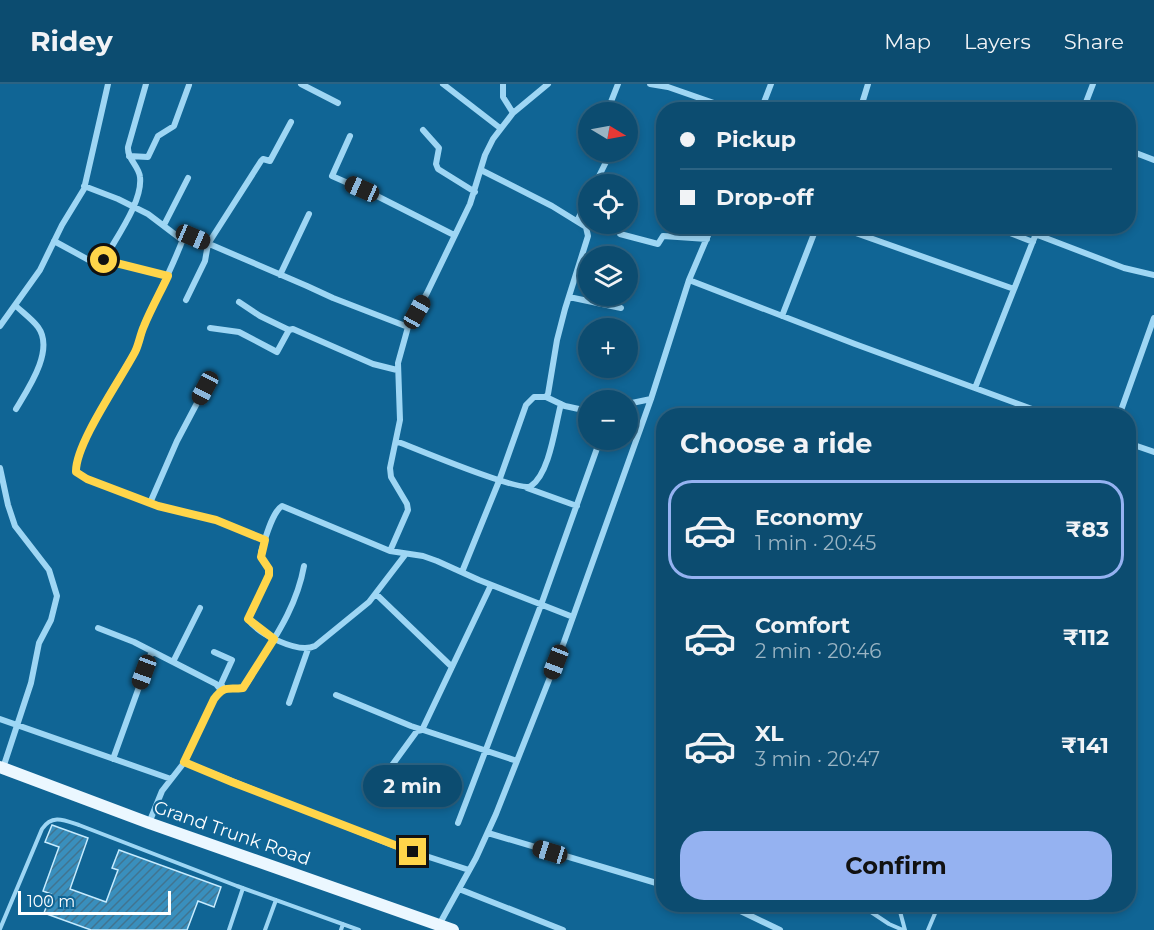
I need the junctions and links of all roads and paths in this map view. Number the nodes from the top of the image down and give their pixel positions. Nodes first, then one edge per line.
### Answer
1 (108, 84) edge
2 (146, 84) edge
3 (301, 84) edge
4 (442, 84) edge
5 (503, 84) edge
6 (548, 84) edge
7 (618, 84) edge
8 (650, 84) edge
9 (771, 84) edge
10 (868, 84) edge
11 (1093, 84) edge
12 (189, 85) edge
13 (658, 85) edge
14 (611, 102) edge
15 (711, 102) edge
16 (764, 102) edge
17 (862, 102) edge
18 (1086, 102) edge
19 (338, 103) dead end
20 (513, 113) junction
21 (291, 122) dead end
22 (500, 128) junction
23 (423, 130) dead end
24 (350, 135) dead end
25 (1136, 153) edge
26 (129, 156) junction
27 (1154, 160) edge
28 (481, 170) junction
29 (188, 178) dead end
30 (84, 186) junction
31 (475, 192) junction
32 (134, 207) junction
33 (309, 214) dead end
34 (577, 222) joint
35 (164, 225) junction
36 (620, 234) dead end
37 (709, 234) edge
38 (814, 234) edge
39 (859, 234) edge
40 (1012, 234) edge
41 (1035, 234) joint
42 (454, 235) junction
43 (183, 239) junction
44 (707, 239) junction
45 (54, 242) junction
46 (1032, 242) junction
47 (208, 244) junction
48 (104, 260) junction
49 (280, 275) junction
50 (1154, 275) edge
51 (168, 276) junction
52 (689, 280) junction
53 (1014, 289) junction
54 (568, 297) junction
55 (186, 300) dead end
56 (239, 302) dead end
57 (15, 305) junction
58 (621, 308) dead end
59 (782, 316) junction
60 (1154, 318) edge
61 (0, 326) edge
62 (408, 327) junction
63 (210, 328) dead end
64 (289, 330) junction
65 (397, 370) junction
66 (205, 388) dead end
67 (975, 388) junction
68 (546, 397) junction
69 (651, 399) junction
70 (638, 402) edge
71 (561, 404) junction
72 (1029, 408) edge
73 (1122, 408) edge
74 (16, 409) dead end
75 (578, 410) edge
76 (396, 441) junction
77 (1136, 446) edge
78 (597, 450) edge
79 (1154, 452) edge
80 (0, 468) edge
81 (499, 481) junction
82 (526, 488) junction
83 (150, 503) junction
84 (577, 506) junction
85 (265, 540) junction
86 (390, 552) junction
87 (405, 555) junction
88 (304, 566) dead end
89 (462, 572) junction
90 (491, 585) junction
91 (376, 594) junction
92 (541, 604) junction
93 (201, 608) dead end
94 (573, 617) junction
95 (98, 628) dead end
96 (274, 639) junction
97 (308, 649) junction
98 (152, 651) junction
99 (214, 652) dead end
100 (173, 662) junction
101 (452, 667) junction
102 (223, 690) junction
103 (336, 695) dead end
104 (289, 703) dead end
105 (0, 719) edge
106 (18, 725) junction
107 (422, 730) junction
108 (486, 751) junction
109 (113, 759) junction
110 (517, 761) junction
111 (184, 762) junction
112 (1, 768) edge
113 (171, 779) junction
114 (382, 779) dead end
115 (149, 823) junction
116 (458, 823) dead end
117 (488, 833) junction
118 (470, 870) junction
119 (656, 883) edge
120 (243, 888) junction
121 (459, 889) junction
122 (276, 900) junction
123 (743, 912) edge
124 (871, 912) edge
125 (900, 912) edge
126 (936, 912) edge
127 (343, 924) junction
128 (439, 925) junction
129 (0, 929) edge
130 (229, 930) edge
131 (265, 930) edge
132 (341, 930) edge
133 (359, 930) edge
134 (453, 930) edge
135 (563, 930) edge
136 (780, 930) edge
137 (904, 930) edge
138 (928, 930) edge

1 - 30 street
2 - 26 street
3 - 19 street
4 - 22 street
5 - 20 street
6 - 20 street
7 - 14 street
8 - 13 street
9 - 16 street
10 - 17 street
11 - 18 street
12 - 26 street
13 - 15 street
20 - 22 street
21 - 47 street
22 - 28 street
23 - 31 street
24 - 42 street
25 - 27 street
26 - 32 street
28 - 31 street
28 - 34 street
29 - 35 street
30 - 32 street
30 - 45 street
31 - 42 street
32 - 35 street
32 - 48 street
33 - 49 street
34 - 54 street
35 - 43 street
36 - 44 street
37 - 44 street
38 - 59 street
39 - 53 street
40 - 46 street
41 - 46 street
41 - 50 street
42 - 62 street
43 - 47 street
43 - 51 street
44 - 52 street
45 - 48 street
45 - 57 street
46 - 53 street
47 - 49 street
47 - 55 street
48 - 51 street
49 - 62 street
51 - 83 street
52 - 59 street
52 - 69 street
53 - 67 street
54 - 58 street
54 - 68 street
56 - 64 street
57 - 61 street
57 - 74 street
59 - 67 street
60 - 73 street
62 - 65 street
63 - 64 street
64 - 65 street
65 - 76 street
66 - 83 street
67 - 72 street
68 - 71 street
68 - 81 street
69 - 70 street
69 - 94 street
71 - 75 street
71 - 82 street
76 - 81 street
76 - 86 street
77 - 79 street
78 - 84 street
80 - 106 street
81 - 82 street
81 - 89 street
82 - 84 street
83 - 85 street
84 - 92 street
85 - 86 street
85 - 96 street
86 - 87 street
87 - 89 street
87 - 91 street
88 - 96 street
89 - 90 street
90 - 92 street
90 - 101 street
91 - 97 street
91 - 101 street
92 - 94 street
92 - 108 street
93 - 100 street
94 - 110 street
95 - 98 street
96 - 97 street
96 - 102 street
97 - 104 street
98 - 100 street
98 - 109 street
99 - 102 street
100 - 102 street
101 - 107 street
102 - 111 street
103 - 107 street
105 - 106 street
106 - 109 street
106 - 112 street
107 - 108 street
107 - 114 street
108 - 110 street
108 - 116 street
109 - 113 street
110 - 117 street
111 - 113 street
111 - 118 street
112 - 115 main road, Grand Trunk Road
113 - 115 street
115 - 128 main road, Grand Trunk Road
117 - 118 street
117 - 119 street
118 - 121 street
120 - 122 lane
120 - 129 lane
120 - 130 lane
121 - 128 street
121 - 135 street
122 - 127 lane
122 - 131 lane
123 - 136 street
124 - 137 lane
125 - 137 lane
126 - 138 lane
127 - 132 lane
127 - 133 lane
128 - 134 main road, Grand Trunk Road

